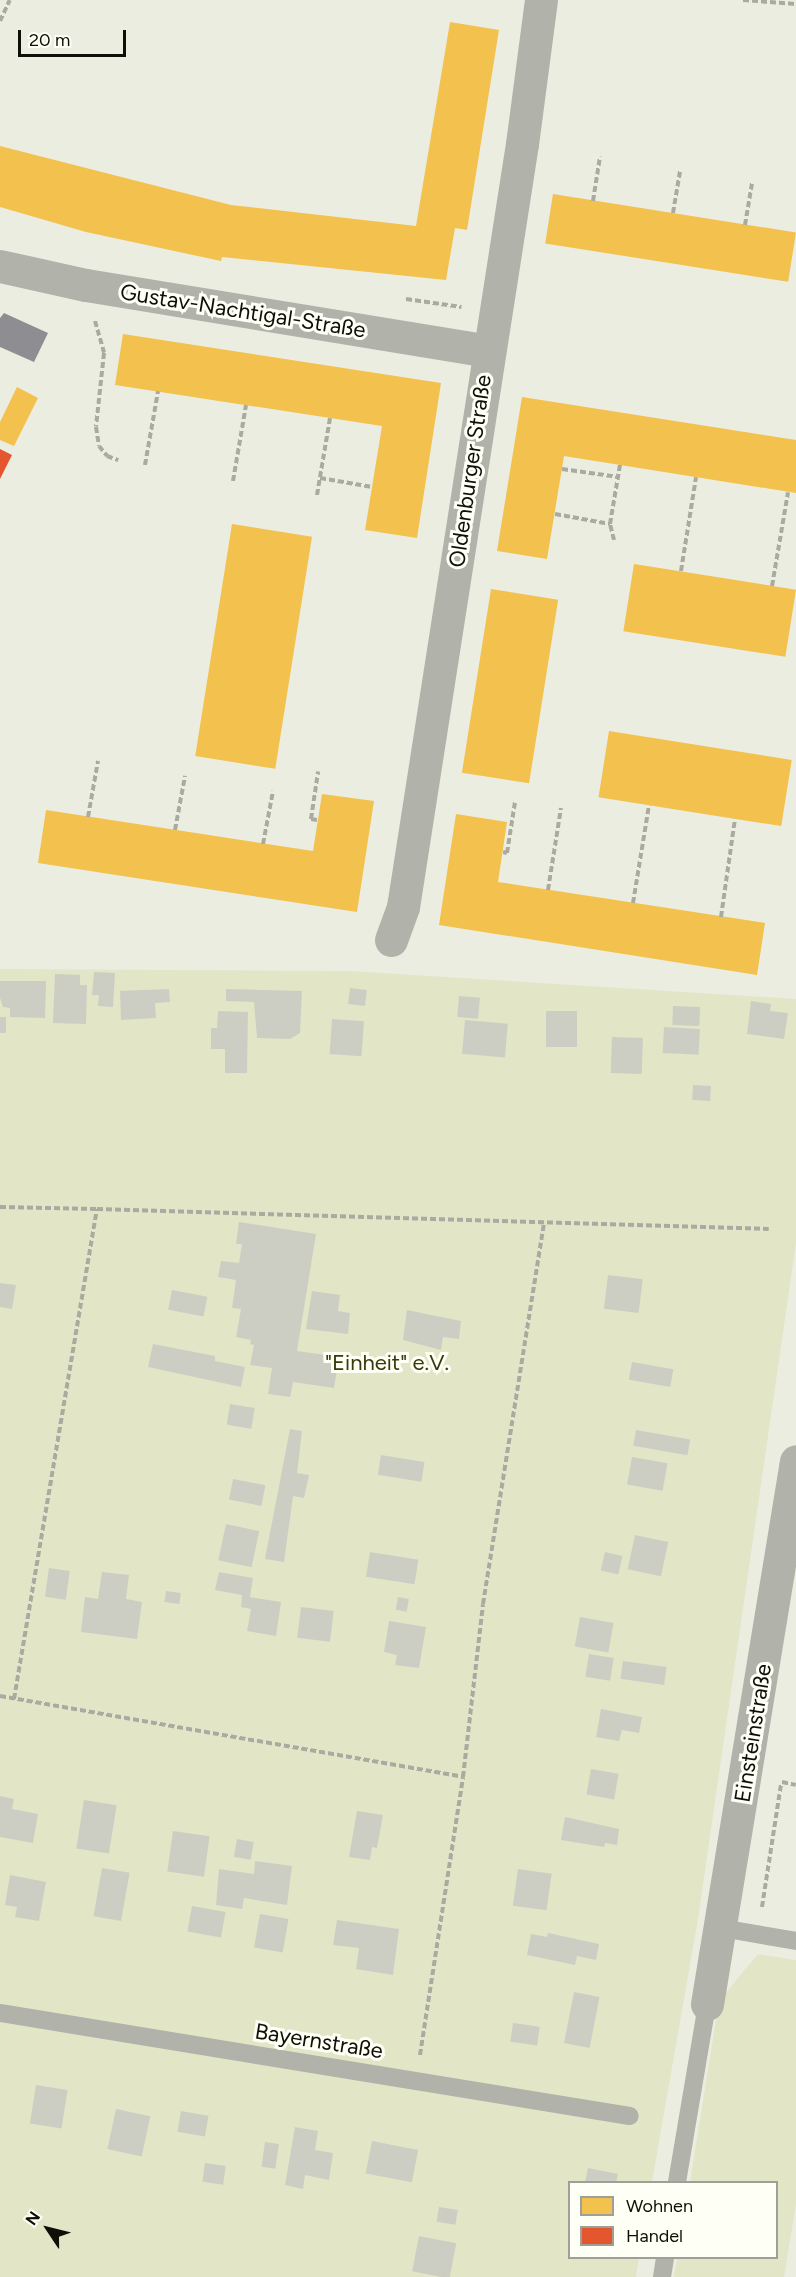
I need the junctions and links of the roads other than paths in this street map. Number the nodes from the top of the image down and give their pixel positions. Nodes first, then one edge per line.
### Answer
1 (541, 0) edge
2 (0, 266) edge
3 (487, 351) junction
4 (391, 940) dead end
5 (796, 1461) edge
6 (722, 1928) junction
7 (796, 1941) edge
8 (707, 2004) joint
9 (0, 2013) edge
10 (630, 2116) dead end
11 (677, 2181) edge
12 (665, 2259) edge
13 (662, 2277) edge

1 - 3 street, Oldenburger Straße
2 - 3 street, Gustav-Nachtigal-Straße
3 - 4 street, Oldenburger Straße
5 - 6 street, Einsteinstraße
6 - 7 lane
6 - 8 street, Einsteinstraße
8 - 11 lane
9 - 10 lane, Bayernstraße
12 - 13 lane

